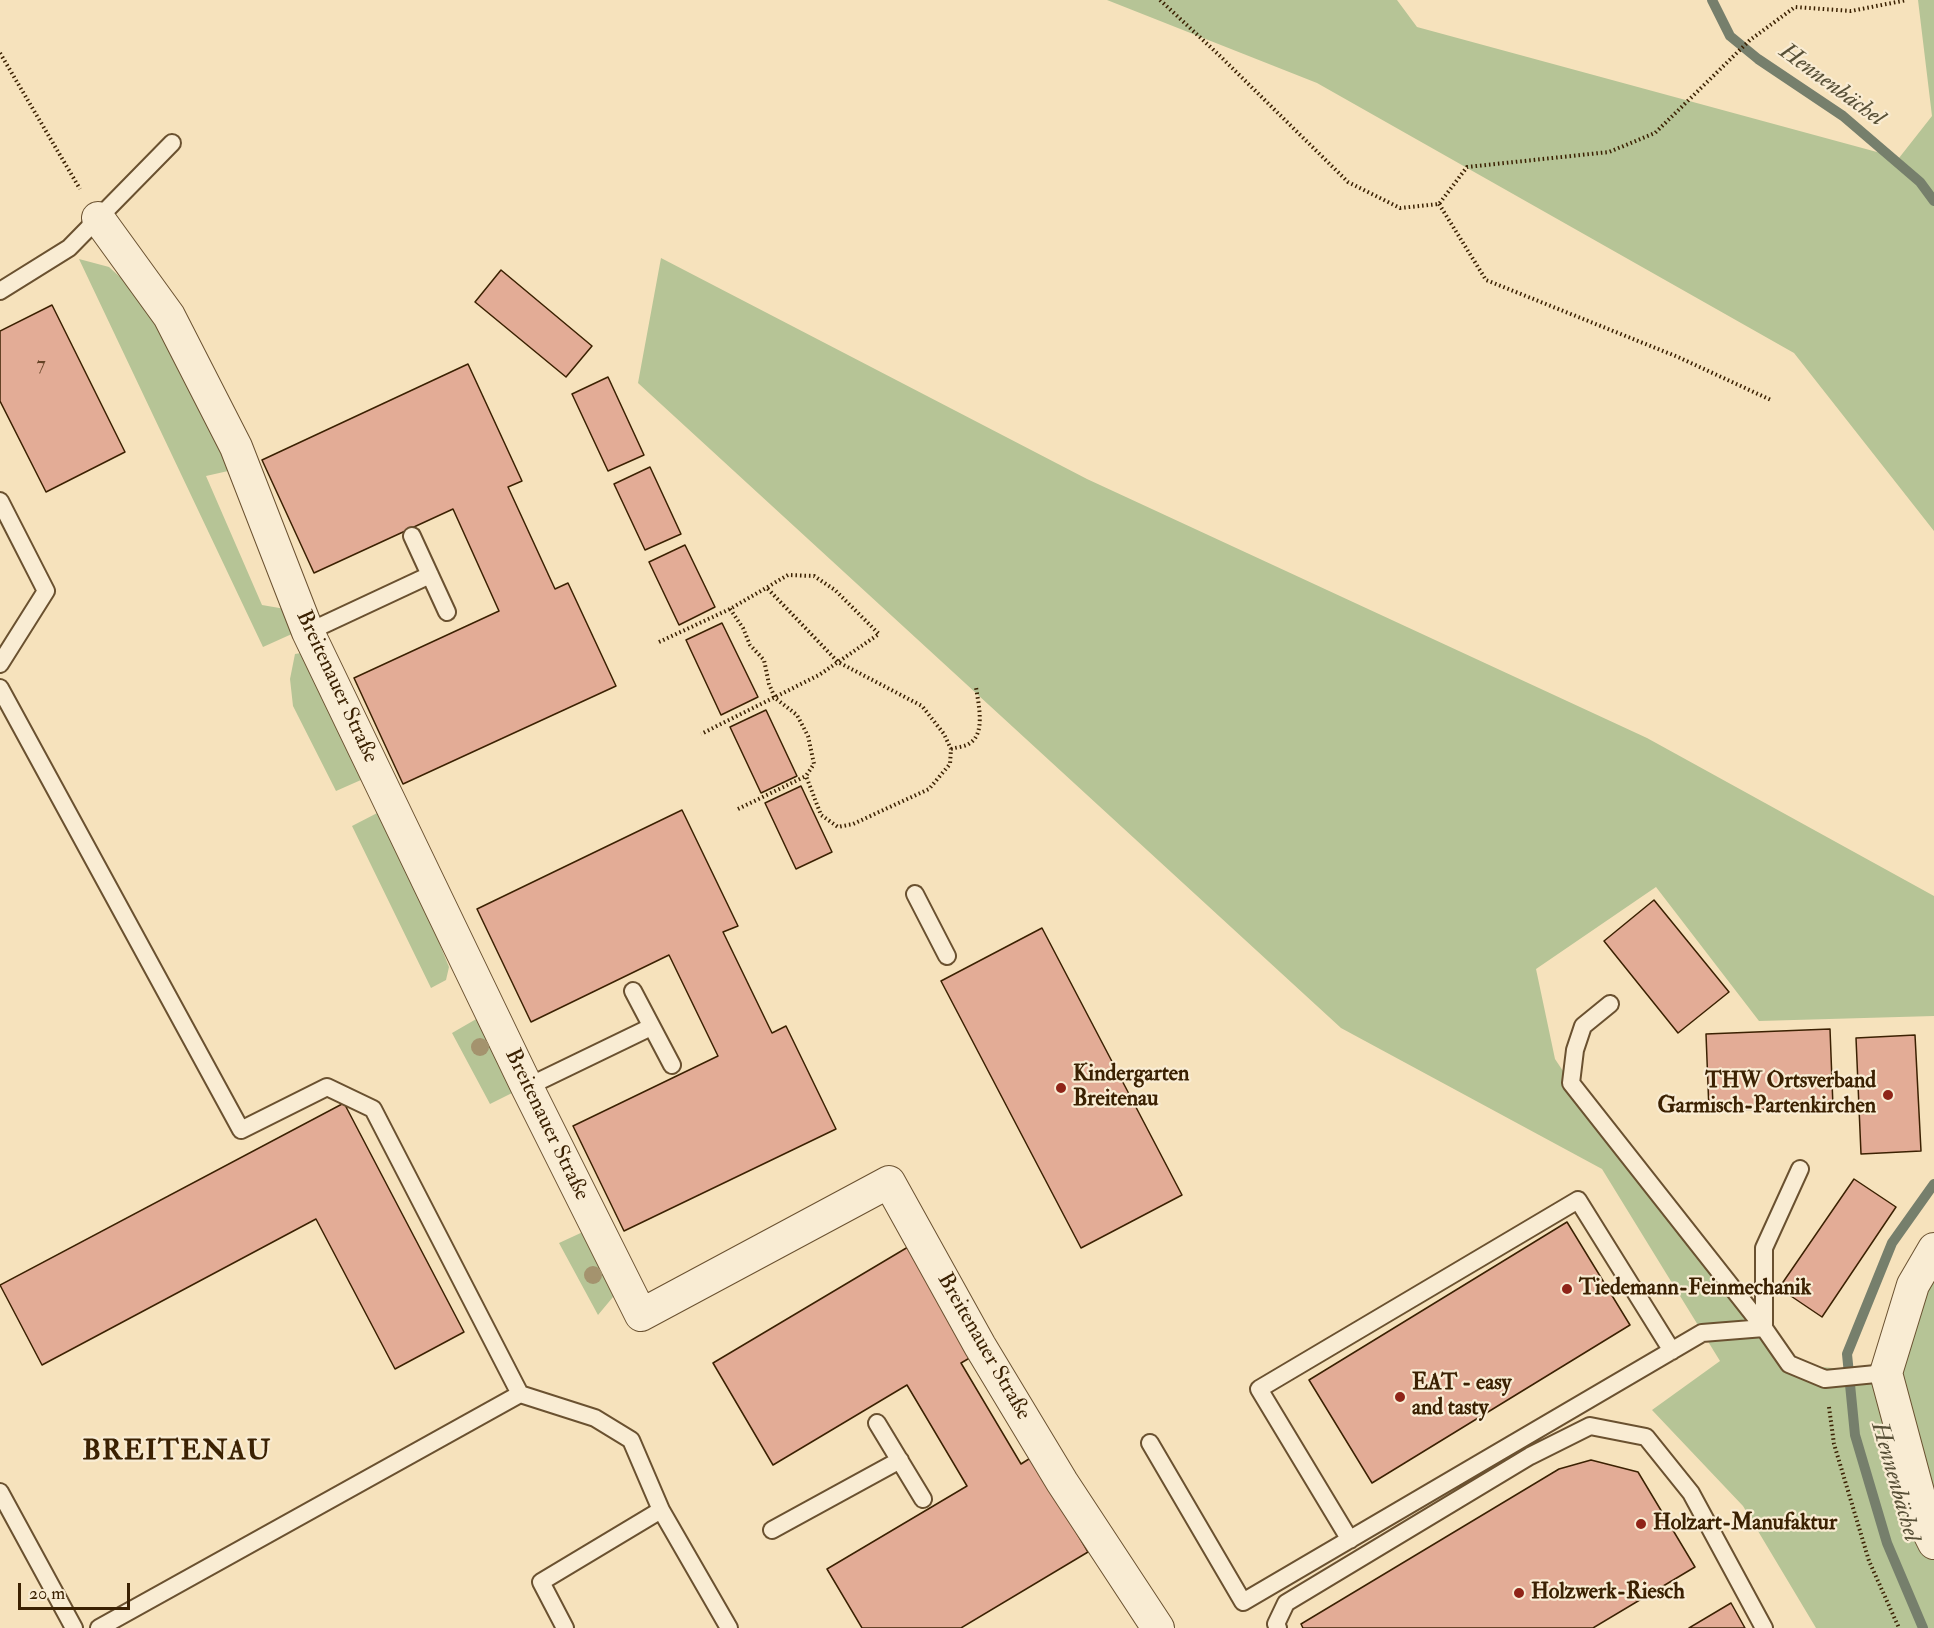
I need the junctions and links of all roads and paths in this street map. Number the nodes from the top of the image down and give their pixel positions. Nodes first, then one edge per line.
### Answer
1 (1160, 0) edge
2 (1907, 0) edge
3 (0, 53) edge
4 (172, 143) dead end
5 (1439, 204) junction
6 (98, 218) junction
7 (0, 291) edge
8 (1771, 400) dead end
9 (0, 501) edge
10 (412, 536) dead end
11 (430, 575) junction
12 (767, 588) junction
13 (730, 609) junction
14 (447, 612) dead end
15 (308, 632) junction
16 (659, 642) dead end
17 (838, 662) junction
18 (0, 664) edge
19 (976, 687) dead end
20 (0, 688) edge
21 (775, 698) junction
22 (702, 734) dead end
23 (951, 749) junction
24 (806, 776) junction
25 (738, 809) dead end
26 (915, 894) dead end
27 (947, 956) dead end
28 (633, 991) dead end
29 (1610, 1004) dead end
30 (651, 1027) junction
31 (672, 1065) dead end
32 (527, 1087) junction
33 (1800, 1169) dead end
34 (1934, 1250) edge
35 (1764, 1328) junction
36 (1672, 1351) junction
37 (1879, 1374) junction
38 (1825, 1379) junction
39 (520, 1394) junction
40 (878, 1423) dead end
41 (1150, 1443) dead end
42 (900, 1460) junction
43 (0, 1492) edge
44 (923, 1499) dead end
45 (661, 1510) junction
46 (772, 1530) dead end
47 (1350, 1540) junction
48 (1934, 1543) edge
49 (74, 1628) edge
50 (99, 1628) edge
51 (565, 1628) edge
52 (729, 1628) edge
53 (1158, 1628) edge
54 (1278, 1628) edge
55 (1764, 1628) edge
56 (1899, 1628) edge

1 - 5 path
2 - 5 path
3 - 6 path
4 - 6 lane
5 - 8 path
6 - 7 lane
6 - 15 street, Breitenauer Straße
9 - 18 lane
10 - 11 lane
11 - 14 lane
11 - 15 lane
12 - 13 path
12 - 17 path
12 - 17 path
13 - 16 path
13 - 21 path
15 - 32 street, Breitenauer Straße
17 - 21 path
17 - 23 path
19 - 23 path
20 - 39 lane
21 - 22 path
21 - 24 path
23 - 24 path
24 - 25 path
26 - 27 lane
28 - 30 lane
29 - 35 lane
30 - 31 lane
30 - 32 lane
32 - 53 street, Breitenauer Straße
33 - 35 lane
34 - 37 street
35 - 36 lane
35 - 38 lane
36 - 47 lane
36 - 47 lane
37 - 38 lane
37 - 48 street
38 - 56 path
39 - 45 lane
39 - 50 lane
40 - 42 lane
41 - 47 lane
42 - 44 lane
42 - 46 lane
43 - 49 lane
45 - 51 lane
45 - 52 lane
54 - 55 lane

